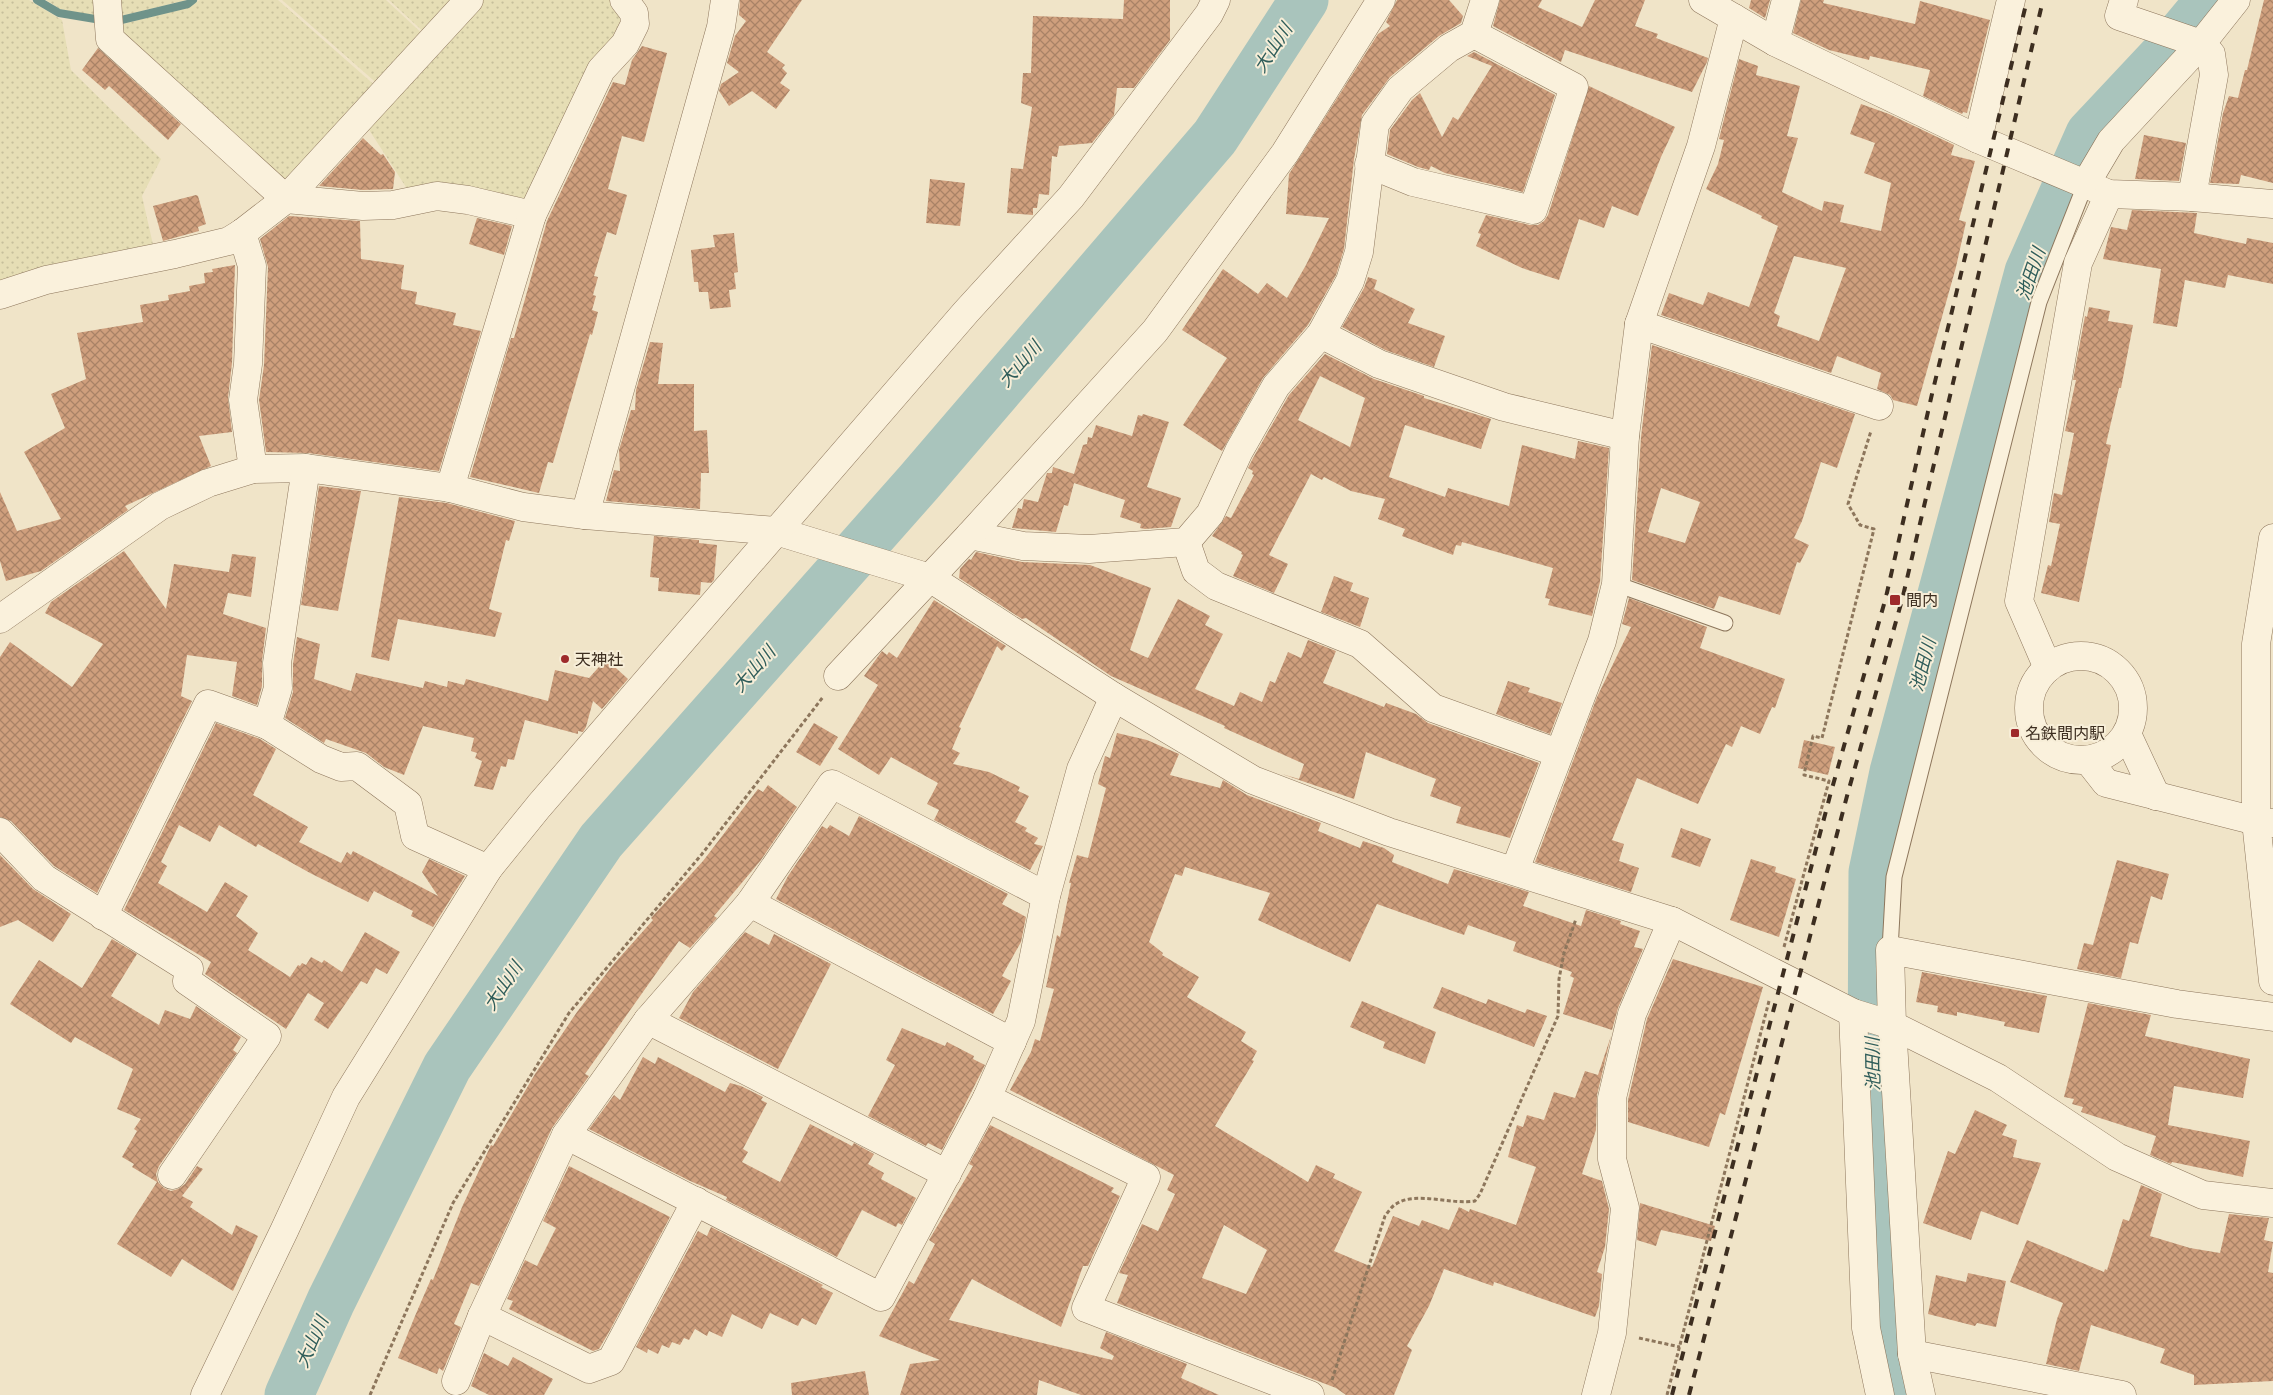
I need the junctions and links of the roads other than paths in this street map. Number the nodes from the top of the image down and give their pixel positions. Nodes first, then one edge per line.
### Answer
1 (107, 0) edge
2 (468, 0) edge
3 (624, 0) edge
4 (725, 0) edge
5 (1216, 0) edge
6 (1381, 0) edge
7 (1485, 0) edge
8 (1703, 0) edge
9 (1786, 0) edge
10 (2011, 0) edge
11 (2236, 0) edge
12 (2121, 8) edge
13 (1734, 18) junction
14 (1474, 34) junction
15 (1776, 42) junction
16 (2201, 44) junction
17 (1978, 139) junction
18 (1369, 164) junction
19 (2093, 188) junction
20 (2192, 197) junction
21 (286, 199) junction
22 (2273, 204) edge
23 (532, 215) junction
24 (242, 233) junction
25 (0, 295) edge
26 (1639, 324) junction
27 (1322, 334) junction
28 (1879, 406) road end
29 (1626, 436) junction
30 (306, 468) junction
31 (253, 469) junction
32 (450, 488) junction
33 (584, 515) junction
34 (777, 532) junction
35 (970, 535) junction
36 (2273, 538) edge
37 (1186, 542) junction
38 (929, 578) junction
39 (1616, 584) junction
40 (2, 613) edge
41 (1725, 623) dead end
42 (2048, 668) junction
43 (838, 676) road end
44 (1114, 697) junction
45 (267, 725) junction
46 (2127, 734) junction
47 (1558, 753) junction
48 (2088, 760) junction
49 (2156, 796) junction
50 (2264, 822) edge
51 (0, 832) edge
52 (488, 869) junction
53 (1515, 870) junction
54 (1046, 896) junction
55 (750, 903) junction
56 (103, 916) junction
57 (1672, 921) junction
58 (1890, 950) junction
59 (2273, 981) edge
60 (1854, 1014) junction
61 (2273, 1017) edge
62 (648, 1020) junction
63 (1891, 1025) junction
64 (1012, 1042) junction
65 (987, 1098) junction
66 (566, 1135) junction
67 (948, 1174) junction
68 (172, 1175) dead end
69 (696, 1201) junction
70 (2273, 1203) edge
71 (482, 1316) junction
72 (1912, 1354) junction
73 (456, 1381) dead end
74 (1320, 1390) edge
75 (205, 1395) edge
76 (1596, 1395) edge
77 (1880, 1395) edge
78 (1921, 1395) edge
79 (2122, 1395) edge

1 - 21 street
2 - 21 street
3 - 23 street
4 - 33 street
5 - 34 street
6 - 35 street
7 - 14 street
8 - 13 street
9 - 15 street
10 - 17 street
11 - 16 street
12 - 16 street
13 - 15 street
13 - 26 street
14 - 18 street
14 - 18 street
15 - 17 street
16 - 19 street
16 - 20 street
17 - 19 street
18 - 27 street
19 - 20 street
19 - 42 street
19 - 58 lane
20 - 22 street
21 - 23 street
21 - 24 street
23 - 32 street
24 - 25 street
24 - 31 street
26 - 28 street
26 - 29 street
27 - 29 street
27 - 37 street
29 - 39 street
30 - 31 street
30 - 32 street
30 - 45 street
31 - 40 street
32 - 33 street
33 - 34 street
34 - 38 street
34 - 52 street
35 - 37 street
35 - 38 street
36 - 50 street
37 - 47 street
38 - 43 street
38 - 44 street
39 - 41 lane
39 - 47 street
42 - 46 street
42 - 48 street
44 - 53 street
44 - 54 street
45 - 52 street
45 - 56 street
46 - 48 street
46 - 49 street
47 - 53 street
48 - 49 street
49 - 50 street
50 - 59 street
51 - 56 street
52 - 75 street
53 - 57 street
54 - 55 street
54 - 64 street
55 - 62 street
55 - 64 street
56 - 68 street
57 - 60 street
57 - 76 street
58 - 61 street
58 - 63 street
60 - 63 street
60 - 77 street
62 - 66 street
62 - 67 street
63 - 70 street
63 - 72 street
64 - 65 street
65 - 67 street
65 - 74 street
66 - 69 street
66 - 71 street
67 - 69 street
69 - 71 street
71 - 73 street
72 - 78 street
72 - 79 street

